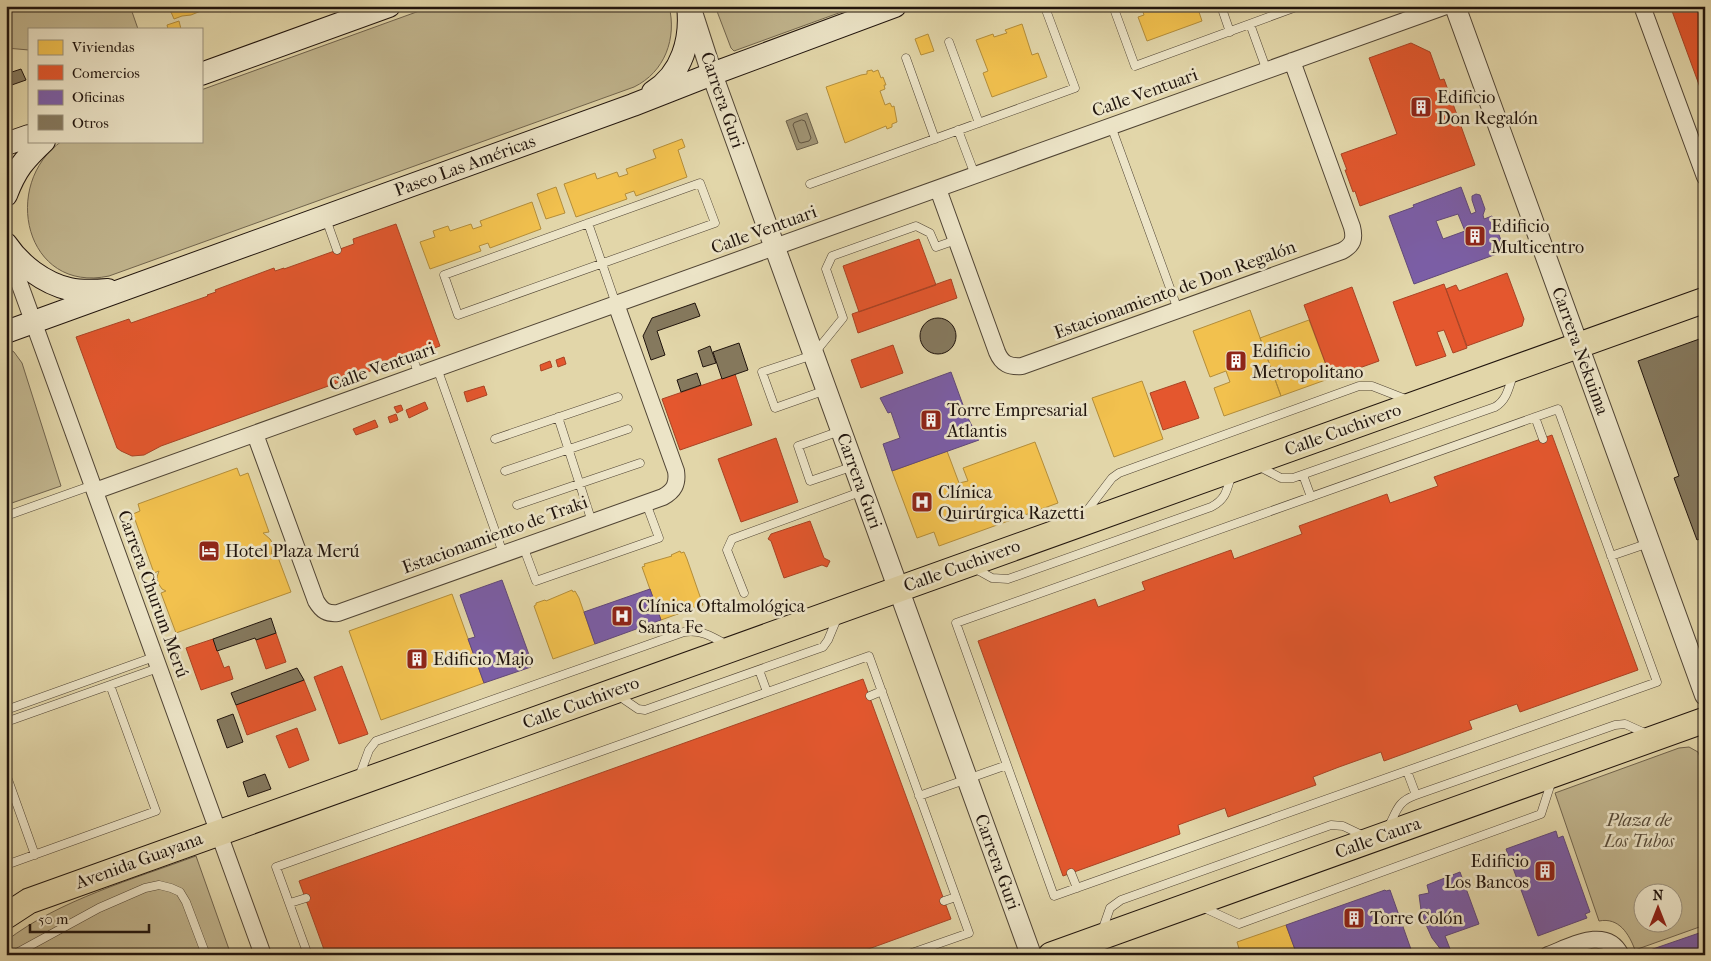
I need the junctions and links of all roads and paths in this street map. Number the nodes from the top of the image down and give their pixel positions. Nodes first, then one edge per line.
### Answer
1 (389, 6) edge
2 (689, 6) edge
3 (895, 6) edge
4 (1113, 6) edge
5 (1221, 6) edge
6 (1270, 6) edge
7 (1299, 6) edge
8 (1446, 6) edge
9 (1455, 6) edge
10 (1642, 6) edge
11 (1046, 10) dead end
12 (1273, 16) junction
13 (1250, 24) junction
14 (1230, 32) junction
15 (949, 42) dead end
16 (906, 58) dead end
17 (1292, 62) junction
18 (1266, 71) junction
19 (202, 74) edge
20 (712, 74) junction
21 (633, 104) junction
22 (978, 123) junction
23 (1111, 126) junction
24 (958, 130) junction
25 (28, 136) edge
26 (935, 139) junction
27 (43, 142) edge
28 (7, 144) edge
29 (975, 175) junction
30 (1705, 177) edge
31 (810, 184) dead end
32 (938, 189) junction
33 (6, 195) edge
34 (325, 217) junction
35 (588, 223) junction
36 (956, 240) junction
37 (6, 245) edge
38 (774, 247) junction
39 (337, 250) dead end
40 (601, 263) junction
41 (141, 284) junction
42 (1705, 300) edge
43 (616, 304) junction
44 (1178, 310) junction
45 (34, 323) junction
46 (6, 332) edge
47 (1578, 345) junction
48 (814, 355) junction
49 (412, 356) dead end
50 (437, 368) junction
51 (1515, 368) junction
52 (418, 375) junction
53 (826, 390) junction
54 (618, 396) dead end
55 (1417, 403) junction
56 (558, 417) junction
57 (1535, 417) junction
58 (628, 429) dead end
59 (841, 431) junction
60 (255, 434) junction
61 (495, 438) dead end
62 (1543, 438) dead end
63 (568, 449) junction
64 (640, 463) dead end
65 (854, 466) junction
66 (1242, 466) junction
67 (505, 471) dead end
68 (1303, 474) junction
69 (579, 484) junction
70 (94, 488) junction
71 (863, 491) junction
72 (1311, 497) junction
73 (646, 503) junction
74 (517, 505) dead end
75 (6, 516) edge
76 (592, 522) junction
77 (1074, 526) junction
78 (1649, 542) junction
79 (523, 546) junction
80 (503, 553) junction
81 (1611, 556) junction
82 (969, 564) junction
83 (898, 589) junction
84 (744, 593) dead end
85 (841, 610) junction
86 (733, 648) junction
87 (156, 662) junction
88 (759, 670) junction
89 (110, 685) junction
90 (64, 689) junction
91 (613, 692) junction
92 (767, 692) junction
93 (882, 692) junction
94 (1705, 695) edge
95 (870, 696) dead end
96 (68, 700) junction
97 (6, 710) edge
98 (1705, 720) edge
99 (6, 722) edge
100 (1655, 738) junction
101 (1007, 765) junction
102 (1407, 771) junction
103 (6, 774) edge
104 (1554, 774) junction
105 (967, 779) junction
106 (356, 784) junction
107 (1416, 795) junction
108 (919, 796) junction
109 (219, 833) junction
110 (1379, 837) junction
111 (35, 854) junction
112 (6, 865) edge
113 (1071, 873) dead end
114 (1077, 888) junction
115 (956, 897) junction
116 (306, 898) dead end
117 (944, 901) dead end
118 (290, 903) junction
119 (1193, 904) junction
120 (17, 905) edge
121 (6, 916) edge
122 (1099, 937) junction
123 (13, 955) edge
124 (206, 955) edge
125 (263, 955) edge
126 (308, 955) edge
127 (906, 955) edge
128 (1031, 955) edge
129 (1051, 955) edge
130 (1548, 955) edge
131 (1621, 955) edge

1 - 19 main road
2 - 20 street, Carrera Guri
2 - 21 main road
3 - 20 main road, Paseo Las Américas
4 - 14 lane
5 - 14 lane
6 - 12 lane
7 - 12 lane
8 - 17 street, Calle Ventuari
9 - 47 street, Carrera Nekuima
10 - 30 street
11 - 22 lane
12 - 13 lane
13 - 14 lane
13 - 18 lane
15 - 22 lane
16 - 26 lane
17 - 18 street, Calle Ventuari
17 - 44 street, Estacionamiento de Don Regalón
18 - 23 street, Calle Ventuari
20 - 21 main road, Paseo Las Américas
20 - 38 street, Carrera Guri
21 - 34 main road, Paseo Las Américas
22 - 24 lane
23 - 29 street, Calle Ventuari
23 - 44 lane
24 - 26 lane
24 - 29 lane
25 - 28 main road
26 - 31 lane
27 - 33 main road
29 - 32 street, Calle Ventuari
32 - 36 street, Estacionamiento de Don Regalón
32 - 38 street, Calle Ventuari
34 - 39 lane
34 - 41 main road, Paseo Las Américas
35 - 40 lane
35 - 40 lane
35 - 40 lane
36 - 44 street, Estacionamiento de Don Regalón
36 - 48 lane
37 - 41 main road
37 - 45 street, Carrera Churum Merú
38 - 43 street, Calle Ventuari
38 - 48 street, Carrera Guri
40 - 43 lane
41 - 45 main road, Paseo Las Américas
42 - 47 main road, Calle Cuchivero
43 - 50 street, Calle Ventuari
43 - 73 street, Estacionamiento de Traki
45 - 46 main road, Paseo Las Américas
45 - 70 street, Carrera Churum Merú
47 - 51 main road, Calle Cuchivero
47 - 78 street, Carrera Nekuima
48 - 53 street, Carrera Guri
48 - 53 lane
49 - 52 lane
50 - 52 street, Calle Ventuari
50 - 80 lane
51 - 55 main road, Calle Cuchivero
51 - 68 lane
52 - 60 street, Calle Ventuari
53 - 59 street, Carrera Guri
54 - 56 lane
55 - 66 main road, Calle Cuchivero
55 - 77 lane
56 - 61 lane
56 - 63 lane
57 - 62 lane
57 - 72 lane
57 - 81 lane
58 - 63 lane
59 - 65 street, Carrera Guri
59 - 65 lane
60 - 70 street, Calle Ventuari
60 - 80 street, Estacionamiento de Traki
63 - 67 lane
63 - 69 lane
64 - 69 lane
65 - 71 street, Carrera Guri
66 - 68 lane
66 - 77 main road, Calle Cuchivero
66 - 82 lane
68 - 72 lane
69 - 74 lane
69 - 76 lane
70 - 75 lane
70 - 87 street, Carrera Churum Merú
71 - 83 street, Carrera Guri
71 - 84 lane
72 - 101 lane
73 - 76 street, Estacionamiento de Traki
73 - 79 lane
76 - 79 street, Estacionamiento de Traki
77 - 82 main road, Calle Cuchivero
78 - 81 lane
78 - 94 street, Carrera Nekuima
79 - 80 street, Estacionamiento de Traki
81 - 102 lane
82 - 83 main road, Calle Cuchivero
83 - 85 main road, Calle Cuchivero
83 - 105 street, Carrera Guri
85 - 86 main road, Calle Cuchivero
85 - 88 lane
86 - 91 main road, Calle Cuchivero
86 - 106 lane
87 - 89 lane
87 - 90 lane
87 - 109 street, Carrera Churum Merú
88 - 91 lane
88 - 92 lane
89 - 96 lane
89 - 111 lane
90 - 96 lane
90 - 97 lane
91 - 106 main road, Calle Cuchivero
92 - 93 lane
92 - 118 lane
93 - 95 lane
93 - 108 lane
96 - 99 lane
98 - 100 main road, Calle Caura
100 - 104 main road, Calle Caura
100 - 107 lane
101 - 105 lane
101 - 114 lane
102 - 107 lane
102 - 114 lane
103 - 111 lane
104 - 110 main road, Calle Caura
104 - 119 lane
105 - 108 lane
105 - 128 street, Carrera Guri
106 - 109 main road, Calle Cuchivero
107 - 110 lane
108 - 115 lane
109 - 120 main road, Avenida Guayana
109 - 125 street, Carrera Churum Merú
110 - 119 main road, Calle Caura
110 - 122 lane
111 - 112 lane
113 - 114 lane
115 - 117 lane
115 - 127 lane
116 - 118 lane
118 - 126 lane
119 - 122 main road, Calle Caura
120 - 121 main road, Avenida Guayana
122 - 129 main road, Calle Caura
123 - 124 lane
130 - 131 street

